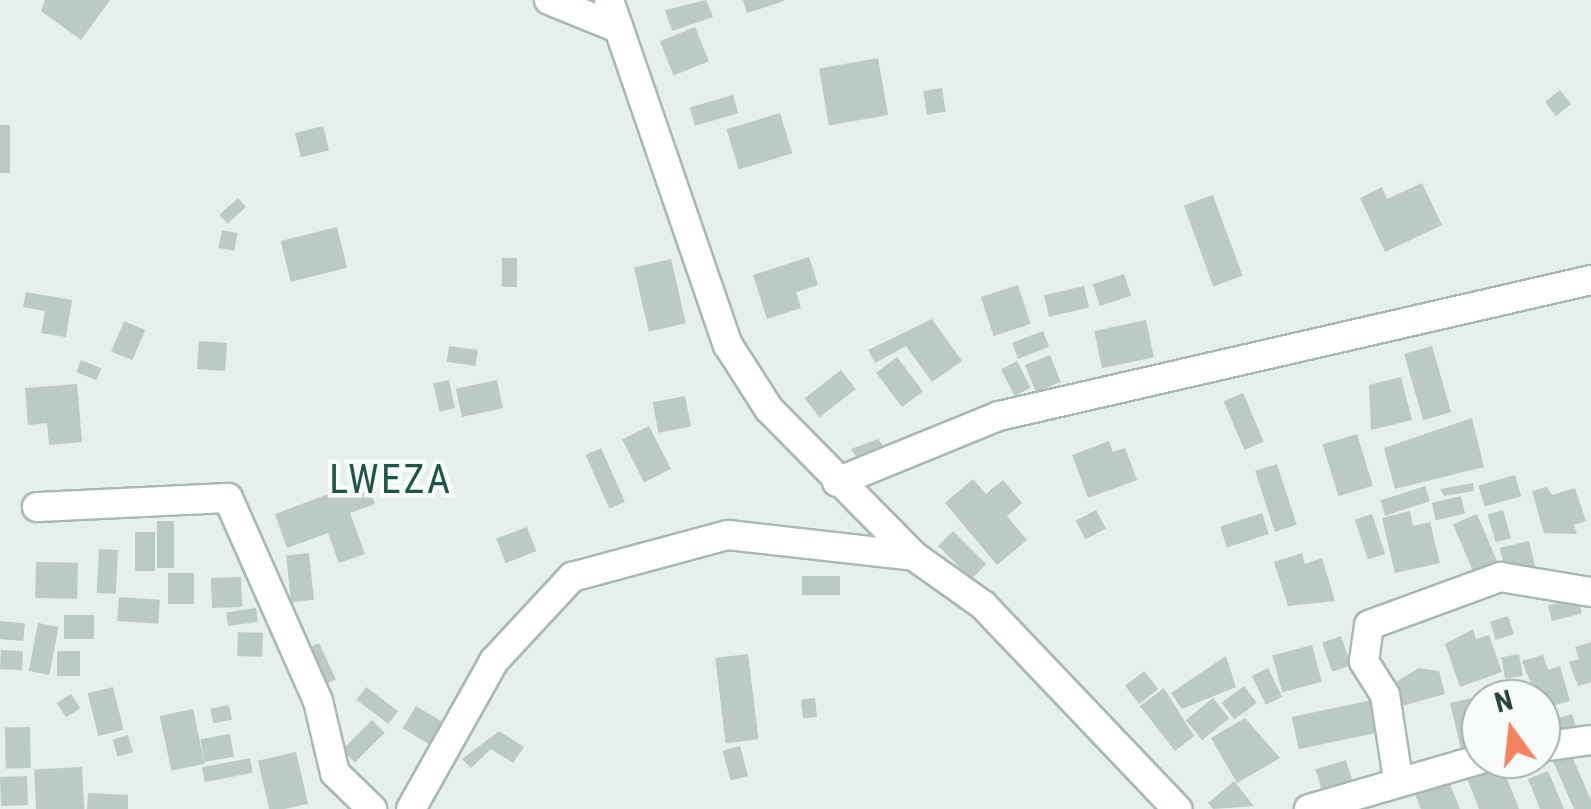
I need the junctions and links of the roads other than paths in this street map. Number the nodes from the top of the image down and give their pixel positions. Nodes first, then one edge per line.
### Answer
1 (549, 0) edge
2 (611, 13) edge
3 (1591, 280) edge
4 (837, 482) junction
5 (37, 507) dead end
6 (914, 556) junction
7 (1591, 592) edge
8 (1591, 740) edge
9 (1561, 744) edge
10 (1461, 764) edge
11 (1398, 780) junction
12 (372, 809) edge
13 (410, 809) edge
14 (1178, 809) edge
15 (1309, 809) edge

1 - 2 street
2 - 4 street
3 - 4 street
4 - 6 street
5 - 12 street
6 - 13 street
6 - 14 street
7 - 11 street
8 - 9 street
10 - 11 street
11 - 15 street

